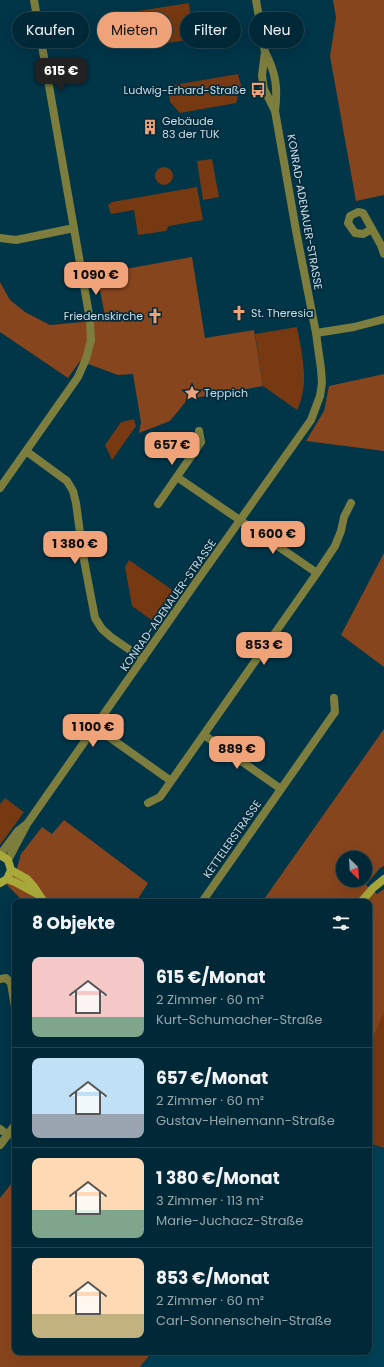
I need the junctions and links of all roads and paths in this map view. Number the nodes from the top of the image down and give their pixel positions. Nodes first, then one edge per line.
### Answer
1 (34, 0) edge
2 (256, 0) edge
3 (265, 52) junction
4 (275, 111) junction
5 (74, 228) junction
6 (372, 229) dead end
7 (0, 238) edge
8 (384, 254) edge
9 (384, 319) edge
10 (316, 333) junction
11 (199, 431) dead end
12 (26, 451) junction
13 (177, 477) junction
14 (0, 488) edge
15 (351, 503) dead end
16 (158, 504) dead end
17 (241, 520) junction
18 (317, 573) junction
19 (143, 659) junction
20 (334, 698) dead end
21 (95, 727) junction
22 (204, 735) junction
23 (172, 780) junction
24 (281, 789) junction
25 (148, 803) dead end
26 (27, 824) junction
27 (0, 855) edge
28 (8, 860) junction
29 (11, 870) junction
30 (384, 879) edge
31 (4, 881) edge
32 (42, 899) edge
33 (204, 899) edge
34 (364, 899) edge
35 (0, 979) edge
36 (12, 989) edge
37 (0, 1129) edge
38 (12, 1129) edge
39 (8, 1135) junction
40 (0, 1145) edge

1 - 5 street
2 - 3 street, KONRAD-ADENAUER-STRASSE
3 - 4 street, KONRAD-ADENAUER-STRASSE
3 - 4 street, KONRAD-ADENAUER-STRASSE
4 - 10 street, KONRAD-ADENAUER-STRASSE
5 - 7 street
5 - 12 street
6 - 8 street
9 - 10 street
10 - 17 street, KONRAD-ADENAUER-STRASSE
11 - 13 street
12 - 14 street
12 - 19 street
13 - 16 street
13 - 17 street
15 - 18 street
17 - 18 street
17 - 19 street, KONRAD-ADENAUER-STRASSE
18 - 22 street
19 - 21 street, KONRAD-ADENAUER-STRASSE
20 - 24 street, KETTELERSTRASSE
21 - 23 street
21 - 26 street, KONRAD-ADENAUER-STRASSE
22 - 23 street
22 - 24 street
23 - 25 street
24 - 33 street, KETTELERSTRASSE
26 - 27 street, KONRAD-ADENAUER-STRASSE
26 - 28 street, KONRAD-ADENAUER-STRASSE
27 - 28 street
28 - 29 street
29 - 31 street
29 - 32 street
30 - 34 street
31 - 32 street
35 - 36 street
37 - 39 street
38 - 39 street
39 - 40 street

